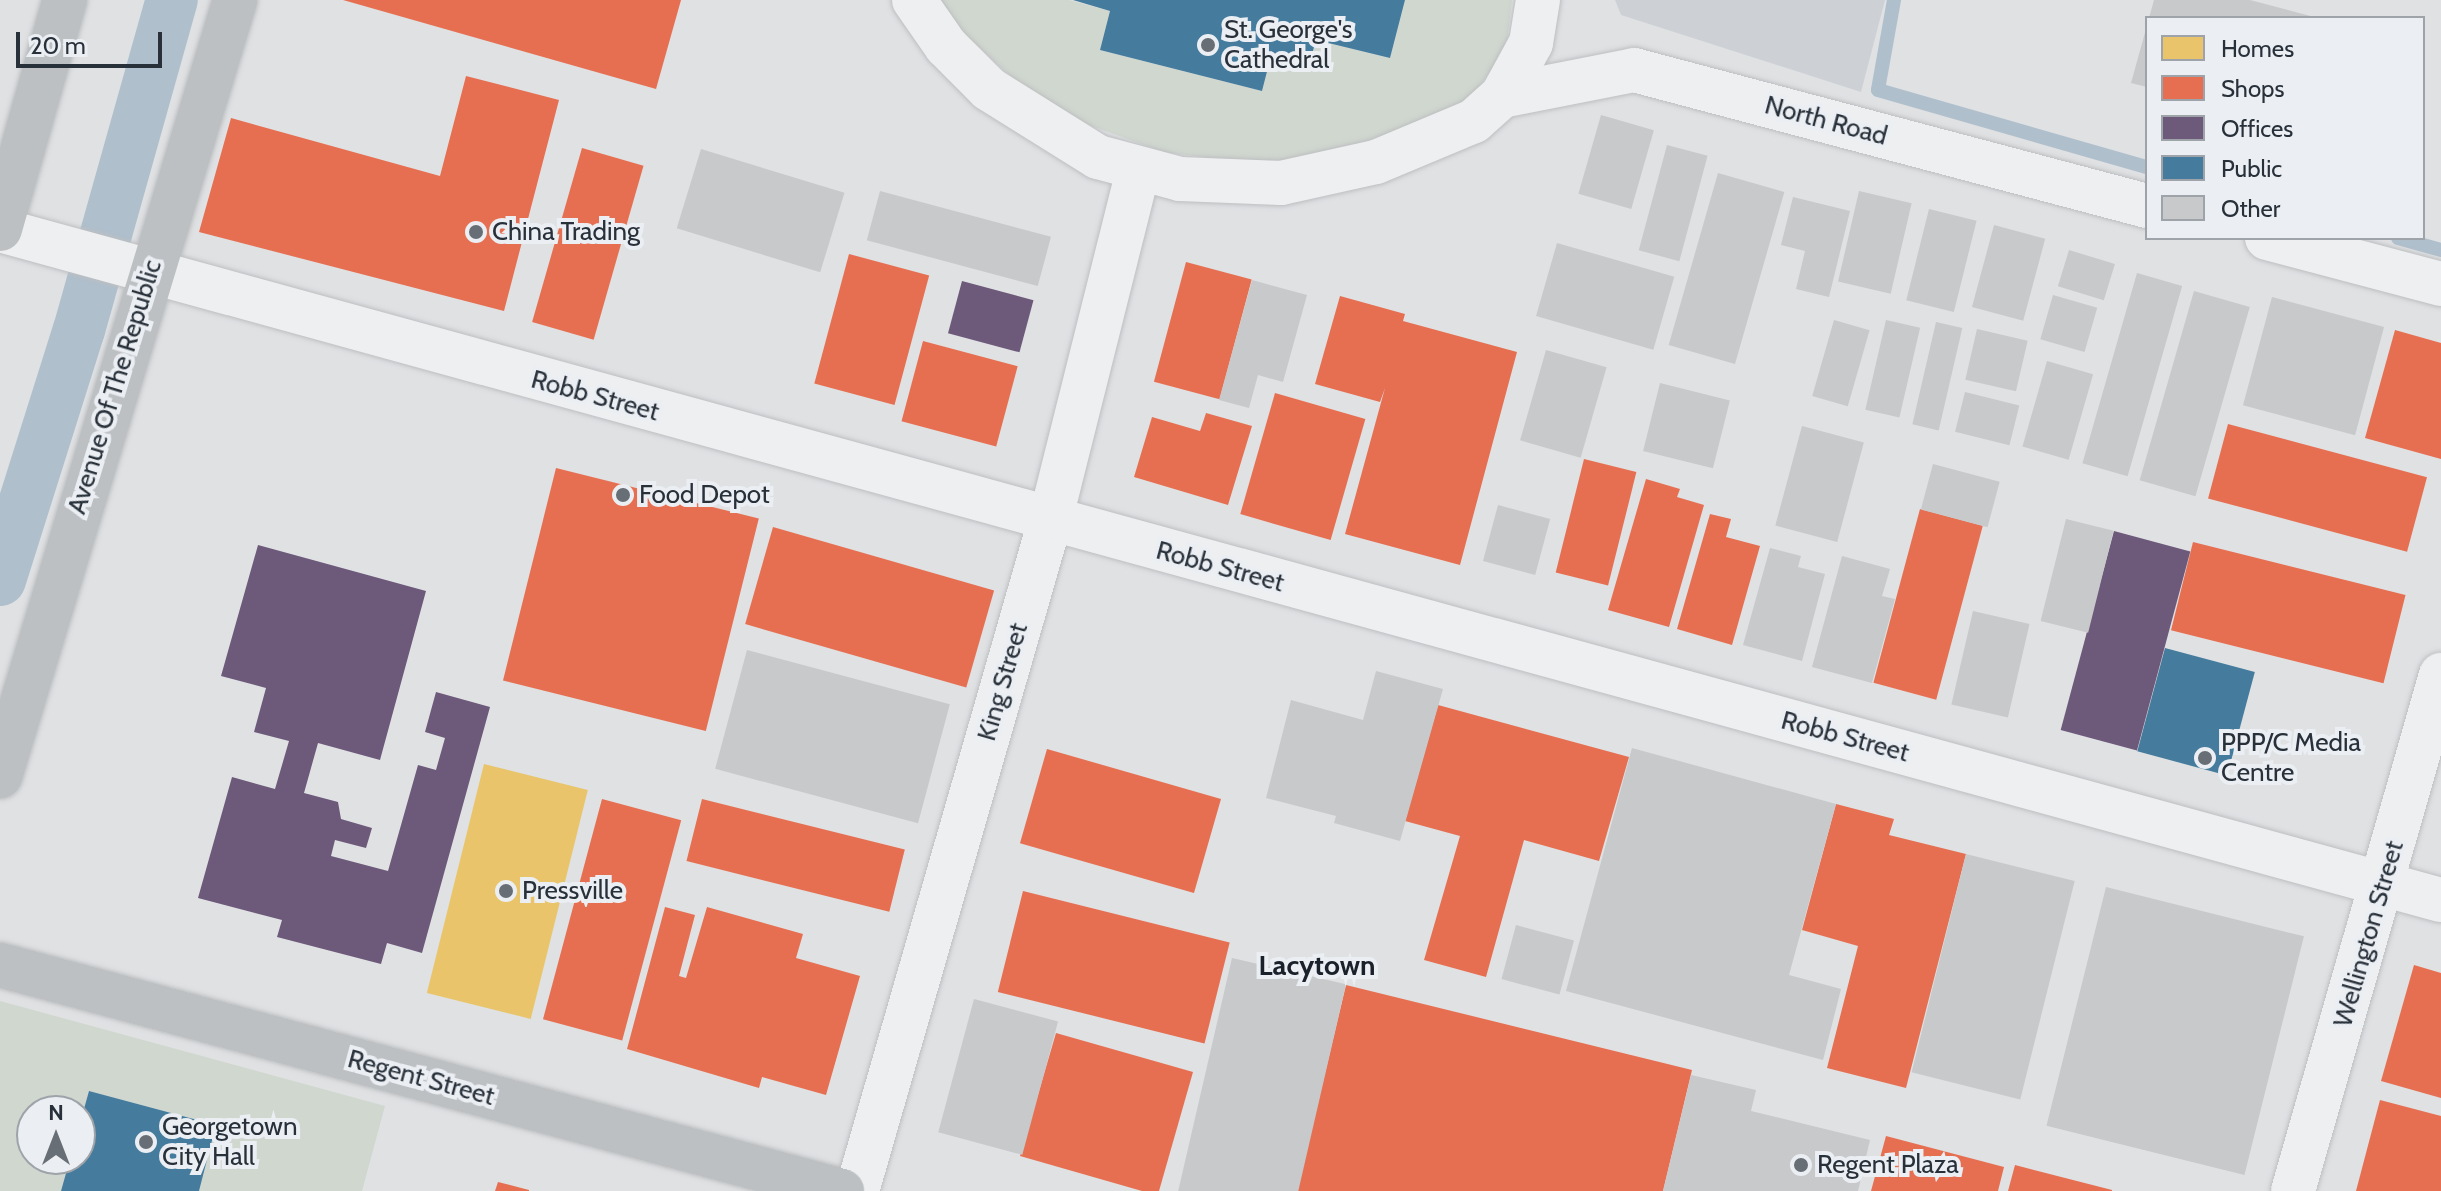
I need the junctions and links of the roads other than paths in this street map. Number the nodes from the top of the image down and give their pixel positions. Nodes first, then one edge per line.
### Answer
1 (65, 0) edge
2 (235, 0) edge
3 (914, 0) edge
4 (1538, 0) edge
5 (1502, 96) junction
6 (1138, 170) junction
7 (2145, 205) edge
8 (13, 234) edge
9 (2275, 240) edge
10 (129, 269) junction
11 (2441, 284) edge
12 (1050, 521) junction
13 (2441, 675) edge
14 (0, 776) edge
15 (2384, 884) junction
16 (2441, 900) edge
17 (0, 965) edge
18 (842, 1191) edge
19 (857, 1191) edge
20 (2293, 1191) edge

1 - 8 main road
2 - 10 main road, Avenue Of The Republic
3 - 6 street
4 - 5 street
5 - 6 street
5 - 7 street, North Road
6 - 12 street, King Street
8 - 10 street, Robb Street
9 - 11 street
10 - 12 street, Robb Street
10 - 14 main road, Avenue Of The Republic
12 - 15 street, Robb Street
12 - 19 street, King Street
13 - 15 street, Wellington Street
15 - 16 street, Robb Street
15 - 20 street, Wellington Street
17 - 18 main road, Regent Street

